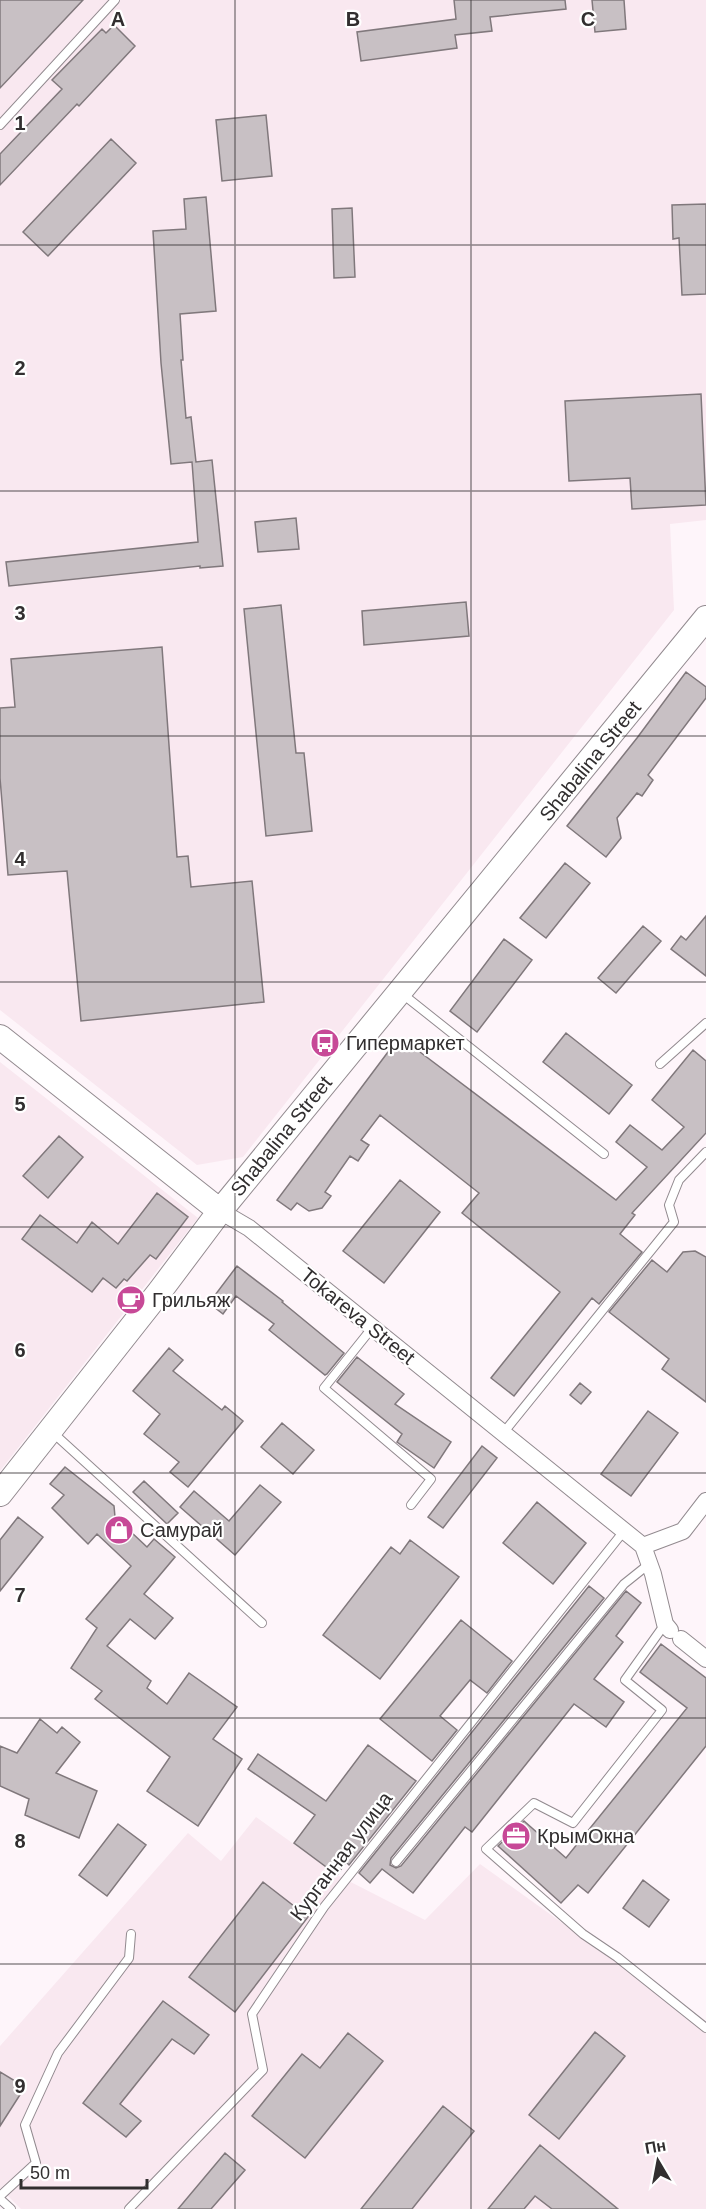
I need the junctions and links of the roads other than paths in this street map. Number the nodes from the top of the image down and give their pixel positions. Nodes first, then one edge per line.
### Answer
1 (115, 0) edge
2 (0, 125) edge
3 (706, 618) edge
4 (706, 629) edge
5 (684, 646) junction
6 (400, 992) junction
7 (706, 1023) edge
8 (0, 1037) edge
9 (660, 1064) dead end
10 (706, 1152) edge
11 (604, 1154) dead end
12 (220, 1211) junction
13 (372, 1328) junction
14 (50, 1431) junction
15 (504, 1432) junction
16 (0, 1494) edge
17 (706, 1501) edge
18 (411, 1505) dead end
19 (624, 1531) junction
20 (643, 1546) junction
21 (649, 1564) junction
22 (262, 1623) dead end
23 (672, 1631) junction
24 (706, 1659) edge
25 (396, 1862) dead end
26 (131, 1934) dead end
27 (706, 2028) edge
28 (0, 2198) edge
29 (11, 2209) edge
30 (129, 2209) edge

1 - 2 lane
3 - 5 main road, Shabalina Street
4 - 5 main road, Shabalina Street
5 - 6 main road, Shabalina Street
6 - 11 lane
6 - 12 main road, Shabalina Street
7 - 9 lane
8 - 12 main road, Tokareva Street
10 - 15 lane
12 - 13 street, Tokareva Street
12 - 14 main road, Shabalina Street
13 - 15 street, Tokareva Street
13 - 18 lane
14 - 16 main road, Shabalina Street
14 - 22 lane
15 - 19 street, Tokareva Street
17 - 20 street
19 - 20 street, Tokareva Street
19 - 30 lane, Курганная улица
20 - 21 street
21 - 23 street
21 - 25 lane
23 - 24 street
23 - 27 lane
26 - 28 lane
28 - 29 lane

